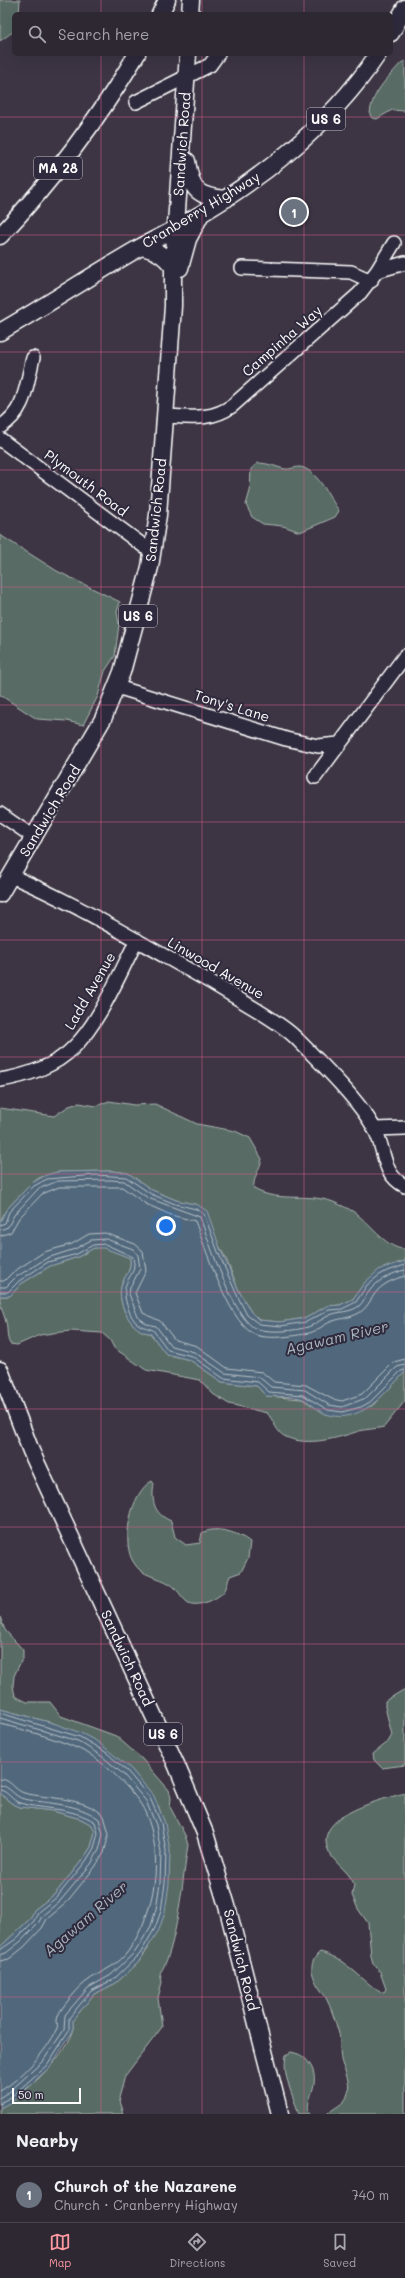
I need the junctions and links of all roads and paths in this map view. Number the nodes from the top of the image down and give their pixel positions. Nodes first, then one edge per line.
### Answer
1 (166, 0) edge
2 (192, 0) edge
3 (405, 8) edge
4 (161, 12) edge
5 (190, 12) edge
6 (393, 29) edge
7 (136, 56) edge
8 (188, 56) edge
9 (217, 56) edge
10 (376, 56) edge
11 (187, 76) junction
12 (136, 102) dead end
13 (182, 140) junction
14 (226, 199) junction
15 (201, 214) junction
16 (176, 229) junction
17 (0, 236) edge
18 (394, 243) dead end
19 (141, 246) junction
20 (405, 263) edge
21 (173, 267) junction
22 (242, 268) dead end
23 (374, 276) junction
24 (79, 283) junction
25 (173, 306) junction
26 (0, 321) edge
27 (0, 332) edge
28 (33, 358) dead end
29 (165, 416) junction
30 (0, 427) edge
31 (0, 439) edge
32 (153, 553) junction
33 (405, 656) edge
34 (117, 687) junction
35 (339, 744) junction
36 (315, 777) dead end
37 (0, 814) edge
38 (34, 838) junction
39 (11, 876) junction
40 (0, 894) edge
41 (137, 940) junction
42 (0, 1080) edge
43 (405, 1128) edge
44 (375, 1129) junction
45 (405, 1186) edge
46 (0, 1370) edge
47 (280, 2114) edge

1 - 4 main road
2 - 5 main road
3 - 6 main road
7 - 17 main road, MA 28
8 - 11 main road, Sandwich Road / US 6
9 - 11 street
10 - 14 main road, Cranberry Highway / US 6
11 - 12 street
11 - 13 main road, Sandwich Road / US 6
13 - 14 main road
13 - 16 main road, Sandwich Road / US 6
14 - 15 main road, Cranberry Highway / US 6
15 - 16 main road, Cranberry Highway
15 - 25 main road, Sandwich Road / US 6
16 - 19 main road, Cranberry Highway
16 - 21 main road, Sandwich Road / US 6
18 - 23 street, Campinha Way
19 - 21 main road
19 - 24 main road, Cranberry Highway
20 - 23 street
21 - 25 main road, Sandwich Road / US 6
22 - 23 street
23 - 29 street, Campinha Way
24 - 26 main road, Cranberry Highway
24 - 27 main road, Cranberry Highway
25 - 29 main road, Sandwich Road / US 6
28 - 30 street
29 - 32 main road, Sandwich Road / US 6
31 - 32 street, Plymouth Road
32 - 34 main road, Sandwich Road / US 6
33 - 35 street
34 - 35 street, Tony's Lane
34 - 38 main road, Sandwich Road / US 6
35 - 36 street
37 - 38 street
38 - 39 main road, Sandwich Road / US 6
39 - 40 main road, Sandwich Road / US 6
39 - 41 street, Linwood Avenue
41 - 42 street, Ladd Avenue
41 - 44 street, Linwood Avenue
43 - 44 street
44 - 45 street, Linwood Avenue
46 - 47 main road, Sandwich Road / US 6

